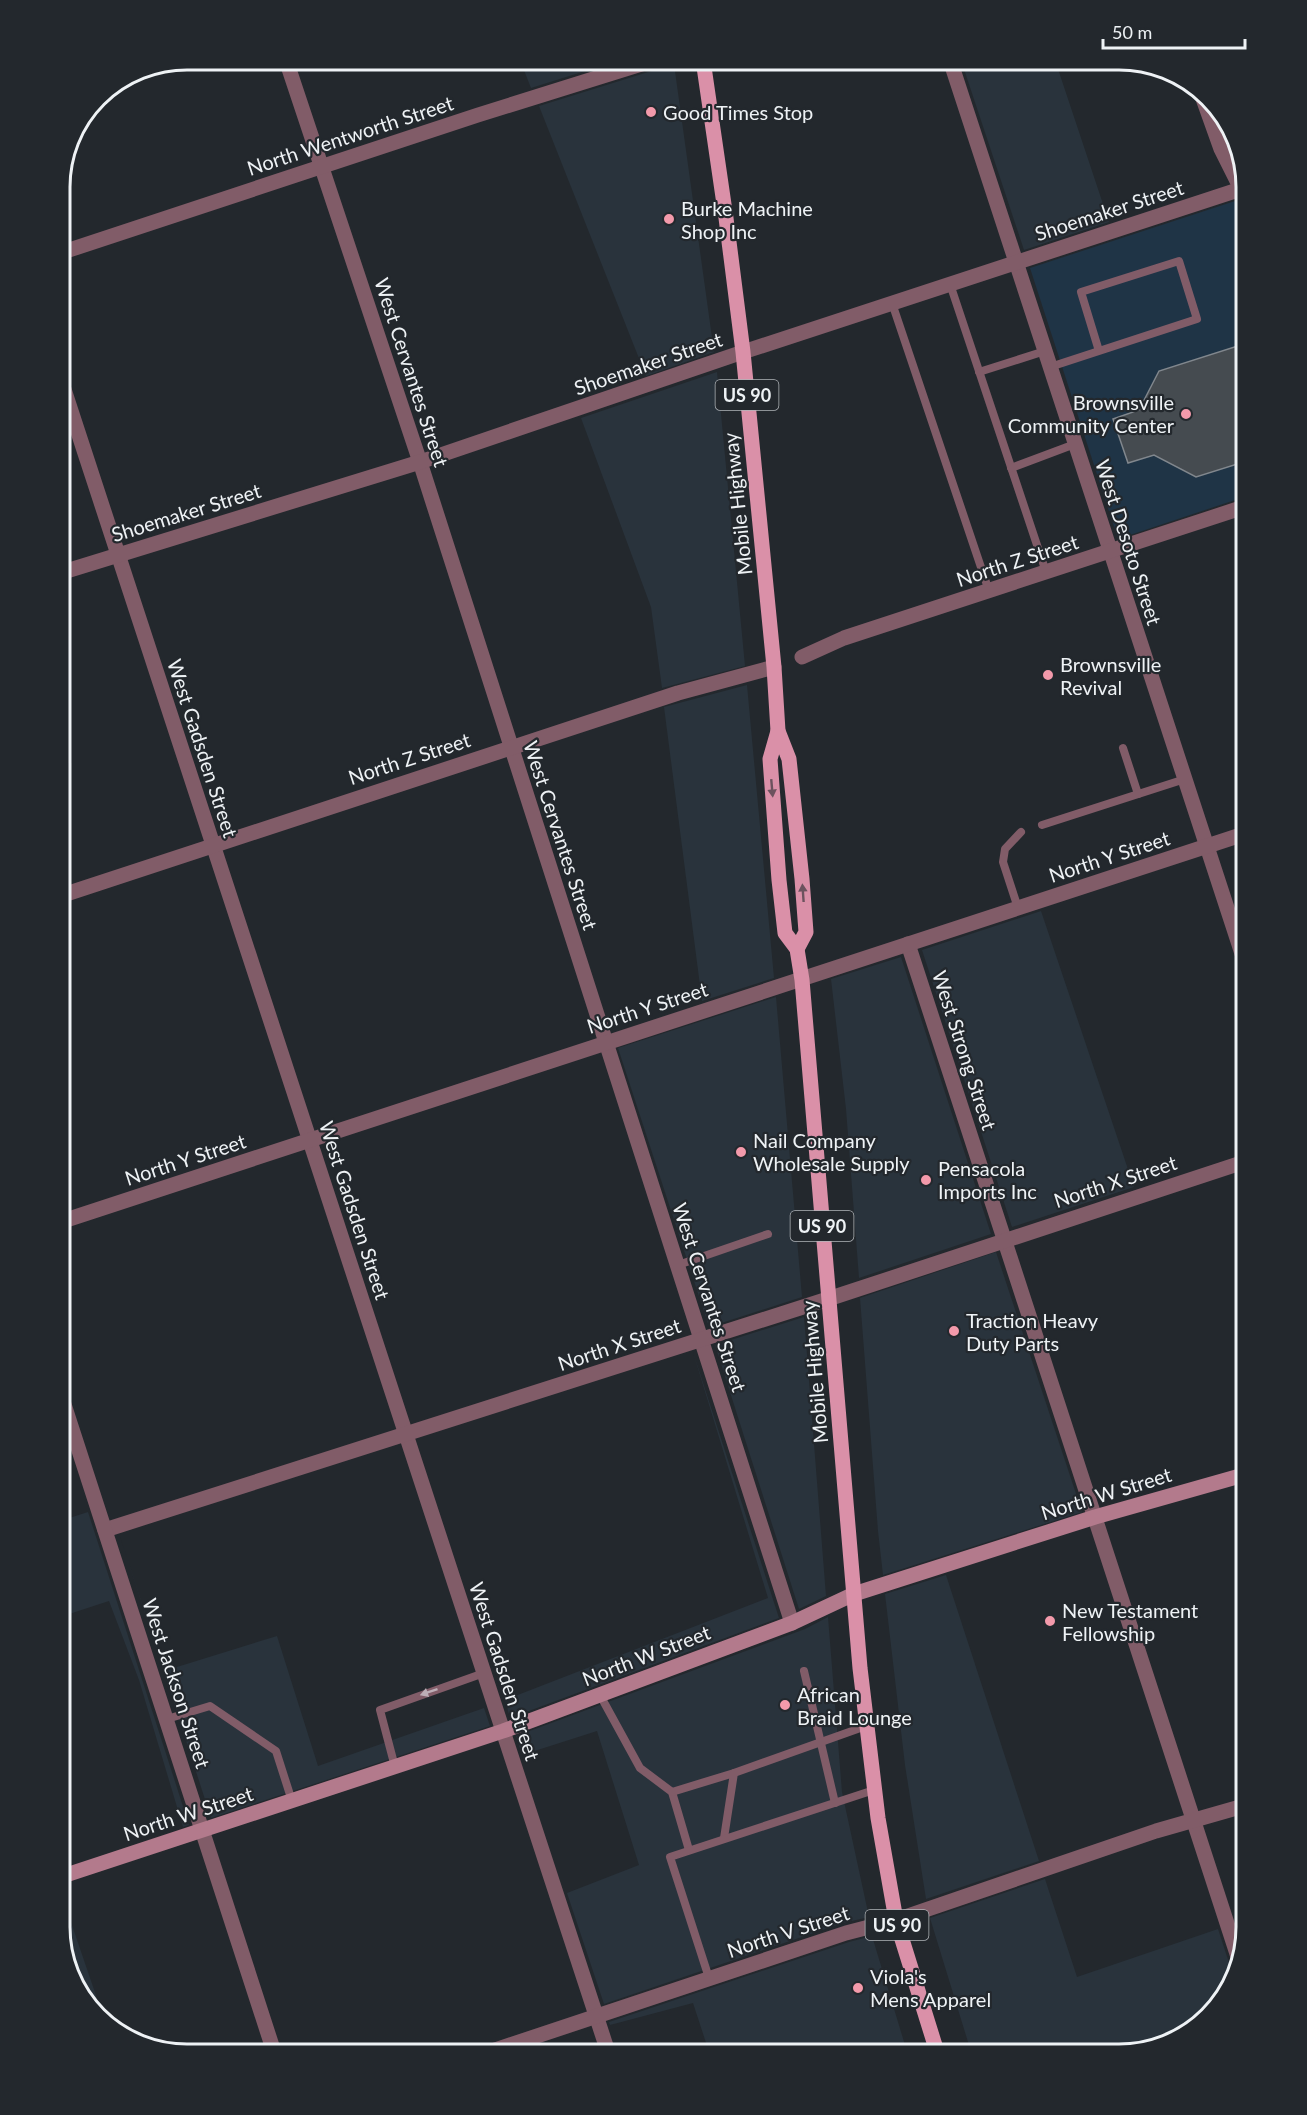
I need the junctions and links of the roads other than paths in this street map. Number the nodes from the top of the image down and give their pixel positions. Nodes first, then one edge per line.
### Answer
1 (290, 71) edge
2 (619, 71) edge
3 (705, 71) edge
4 (954, 71) edge
5 (1207, 109) edge
6 (322, 167) junction
7 (1236, 176) edge
8 (1236, 195) edge
9 (71, 249) edge
10 (1016, 263) junction
11 (950, 284) junction
12 (892, 303) junction
13 (1045, 351) junction
14 (1099, 351) junction
15 (743, 352) junction
16 (1050, 367) junction
17 (979, 372) junction
18 (71, 410) edge
19 (1076, 444) junction
20 (420, 462) junction
21 (1011, 468) junction
22 (1236, 510) edge
23 (1110, 551) junction
24 (119, 555) junction
25 (71, 570) edge
26 (1046, 572) junction
27 (989, 591) junction
28 (802, 657) dead end
29 (774, 667) junction
30 (778, 731) junction
31 (511, 747) junction
32 (1123, 748) dead end
33 (1185, 779) junction
34 (1138, 794) junction
35 (1042, 825) dead end
36 (1021, 832) dead end
37 (1236, 837) edge
38 (213, 846) junction
39 (1207, 846) junction
40 (71, 893) edge
41 (1018, 908) junction
42 (1236, 935) edge
43 (908, 944) junction
44 (797, 949) junction
45 (801, 980) junction
46 (605, 1042) junction
47 (310, 1140) junction
48 (1236, 1165) edge
49 (70, 1219) edge
50 (768, 1234) dead end
51 (1004, 1239) junction
52 (678, 1265) junction
53 (828, 1299) junction
54 (702, 1339) junction
55 (70, 1424) edge
56 (405, 1435) junction
57 (1236, 1477) edge
58 (1095, 1517) junction
59 (105, 1530) junction
60 (854, 1594) junction
61 (792, 1623) junction
62 (804, 1671) dead end
63 (484, 1673) junction
64 (600, 1695) junction
65 (167, 1719) junction
66 (866, 1726) junction
67 (503, 1731) junction
68 (821, 1742) junction
69 (395, 1767) junction
70 (734, 1773) junction
71 (874, 1790) junction
72 (672, 1792) junction
73 (292, 1801) junction
74 (835, 1803) junction
75 (1236, 1808) edge
76 (1195, 1820) junction
77 (203, 1830) junction
78 (724, 1838) junction
79 (689, 1850) junction
80 (70, 1873) edge
81 (896, 1920) junction
82 (1235, 1948) edge
83 (709, 1978) junction
84 (596, 2016) junction
85 (271, 2044) edge
86 (513, 2044) edge
87 (605, 2044) edge
88 (935, 2044) edge

1 - 6 street, West Cervantes Street
2 - 6 street, North Wentworth Street
3 - 15 main road, Mobile Highway / US 90
4 - 10 street, West Desoto Street
5 - 7 street
6 - 9 street, North Wentworth Street
6 - 20 street, West Cervantes Street
8 - 10 street, Shoemaker Street
10 - 11 street, Shoemaker Street
10 - 13 street, West Desoto Street
11 - 12 street, Shoemaker Street
11 - 17 lane
12 - 15 street, Shoemaker Street
12 - 27 lane
13 - 16 street, West Desoto Street
13 - 17 lane
14 - 14 lane
14 - 16 lane
15 - 20 street, Shoemaker Street
15 - 29 main road, Mobile Highway / US 90
16 - 19 street, West Desoto Street
17 - 21 lane
18 - 24 street, West Gadsden Street
19 - 21 lane
19 - 23 street, West Desoto Street
20 - 24 street, Shoemaker Street
20 - 31 street, West Cervantes Street
21 - 26 lane
22 - 23 street, North Z Street
23 - 26 street, North Z Street
23 - 33 street, West Desoto Street
24 - 25 street, Shoemaker Street
24 - 38 street, West Gadsden Street
26 - 27 street, North Z Street
27 - 28 street, North Z Street
29 - 30 main road, Mobile Highway / US 90
29 - 31 street, North Z Street
44 -> 30 main road, Mobile Highway / US 90
30 -> 44 main road, Mobile Highway / US 90
31 - 38 street, North Z Street
31 - 46 street, West Cervantes Street
32 - 34 lane
33 - 34 lane
33 - 39 street, West Desoto Street
34 - 35 lane
36 - 41 lane
37 - 39 street, North Y Street
38 - 40 street, North Z Street
38 - 47 street, West Gadsden Street
39 - 41 street, North Y Street
39 - 42 street, West Desoto Street
41 - 43 street, North Y Street
43 - 45 street, North Y Street
43 - 51 street, West Strong Street
44 - 45 main road, Mobile Highway / US 90
45 - 46 street, North Y Street
45 - 53 main road, Mobile Highway / US 90
46 - 47 street, North Y Street
46 - 52 street, West Cervantes Street
47 - 49 street, North Y Street
47 - 56 street, West Gadsden Street
48 - 51 street, North X Street
50 - 52 lane
51 - 53 street, North X Street
51 - 58 street, West Strong Street
52 - 54 street, West Cervantes Street
53 - 54 street, North X Street
53 - 60 main road, Mobile Highway / US 90
54 - 56 street, North X Street
54 - 61 street, West Cervantes Street
55 - 59 street, West Jackson Street
56 - 59 street, North X Street
56 - 63 street, West Gadsden Street
57 - 58 main road, North W Street
58 - 60 main road, North W Street
58 - 76 street, West Strong Street
59 - 65 street, West Jackson Street
60 - 61 main road, North W Street
60 - 66 main road, Mobile Highway / US 90
61 - 64 main road, North W Street
62 - 68 lane
63 - 67 street, West Gadsden Street
63 -> 69 lane
64 - 67 main road, North W Street
64 - 72 lane
65 - 73 lane
65 - 77 street, West Jackson Street
66 - 68 lane
66 - 71 main road, Mobile Highway / US 90
67 - 69 main road, North W Street
67 - 84 street, West Gadsden Street
68 - 70 lane
68 - 74 lane
69 - 73 main road, North W Street
70 - 72 lane
70 - 78 lane
71 - 74 lane
71 - 81 main road, US 90
72 - 79 lane
73 - 77 main road, North W Street
74 - 78 lane
75 - 76 street, North V Street
76 - 81 street, North V Street
76 - 82 street, West Strong Street
77 - 80 main road, North W Street
77 - 85 street, West Jackson Street
78 - 79 lane
79 - 83 lane
81 - 83 street, North V Street
81 - 88 main road, US 90
83 - 84 street, North V Street
84 - 86 street, North V Street
84 - 87 street, West Gadsden Street

